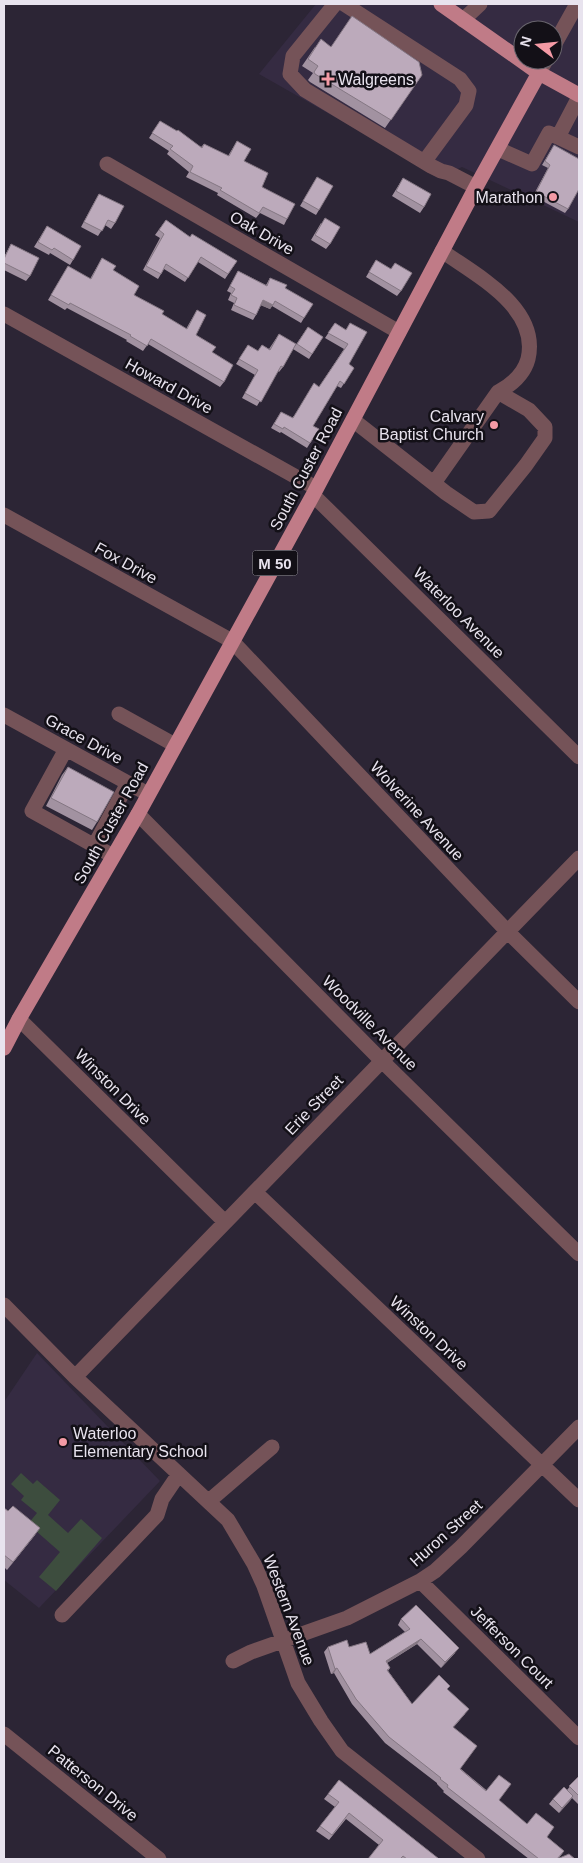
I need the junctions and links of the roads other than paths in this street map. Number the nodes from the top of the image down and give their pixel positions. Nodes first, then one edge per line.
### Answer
1 (335, 4) edge
2 (344, 4) edge
3 (441, 4) edge
4 (480, 4) edge
5 (577, 4) edge
6 (463, 20) junction
7 (563, 29) edge
8 (513, 50) edge
9 (540, 70) edge
10 (546, 70) edge
11 (579, 96) edge
12 (558, 137) junction
13 (498, 148) junction
14 (579, 148) edge
15 (424, 162) junction
16 (107, 164) dead end
17 (476, 187) junction
18 (442, 251) junction
19 (4, 314) edge
20 (400, 332) junction
21 (498, 392) junction
22 (353, 420) junction
23 (434, 482) junction
24 (315, 491) junction
25 (4, 515) edge
26 (232, 641) junction
27 (118, 714) dead end
28 (4, 715) edge
29 (175, 745) junction
30 (66, 749) junction
31 (579, 757) edge
32 (128, 783) junction
33 (148, 794) junction
34 (138, 814) junction
35 (94, 846) junction
36 (113, 856) junction
37 (579, 858) edge
38 (507, 931) junction
39 (579, 1002) edge
40 (12, 1023) edge
41 (4, 1048) edge
42 (381, 1060) junction
43 (255, 1192) junction
44 (225, 1222) junction
45 (579, 1254) edge
46 (4, 1305) edge
47 (75, 1377) junction
48 (579, 1427) edge
49 (272, 1447) dead end
50 (544, 1465) junction
51 (179, 1474) junction
52 (579, 1500) edge
53 (209, 1501) junction
54 (420, 1581) junction
55 (62, 1615) dead end
56 (283, 1640) junction
57 (233, 1661) dead end
58 (4, 1734) edge
59 (579, 1738) edge
60 (159, 1859) edge
61 (478, 1859) edge

1 - 15 street
2 - 15 street
3 - 6 main road
4 - 6 street
5 - 7 street
6 - 8 main road
9 - 13 main road, South Custer Road / M 50
10 - 11 main road
11 - 12 street
12 - 13 street
12 - 14 street
13 - 17 main road, South Custer Road / M 50
15 - 17 street
16 - 20 street, Oak Drive
17 - 18 main road, South Custer Road / M 50
18 - 20 main road, South Custer Road / M 50
18 - 21 street
19 - 24 street, Howard Drive
20 - 22 main road, South Custer Road / M 50
21 - 23 street
21 - 23 street
22 - 23 street
22 - 24 main road, South Custer Road / M 50
24 - 26 main road, South Custer Road / M 50
24 - 31 street, Waterloo Avenue
25 - 26 street, Fox Drive
26 - 29 main road, South Custer Road / M 50
26 - 38 street, Wolverine Avenue
27 - 29 street
28 - 30 street, Grace Drive
29 - 33 main road, South Custer Road / M 50
30 - 32 street, Grace Drive
30 - 35 street
32 - 33 street, Grace Drive
32 - 35 street
33 - 34 main road, South Custer Road / M 50
34 - 36 main road, South Custer Road / M 50
34 - 42 street, Woodville Avenue
35 - 36 street
36 - 40 main road, South Custer Road / M 50
37 - 38 street, Erie Street
38 - 39 street, Wolverine Avenue
38 - 42 street, Erie Street
40 - 41 main road, South Custer Road / M 50
40 - 44 street, Winston Drive
42 - 43 street, Erie Street
42 - 45 street, Woodville Avenue
43 - 44 street, Erie Street
43 - 50 street, Winston Drive
44 - 47 street, Erie Street
46 - 47 street, Western Avenue
47 - 51 street, Western Avenue
48 - 50 street, Huron Street
49 - 53 street
50 - 52 street, Winston Drive
50 - 54 street, Huron Street
51 - 53 street, Western Avenue
51 - 55 street
53 - 56 street, Western Avenue
54 - 56 street, Huron Street
54 - 59 street, Jefferson Court
56 - 57 street, Huron Street
56 - 61 street, Western Avenue
58 - 60 street, Patterson Drive

